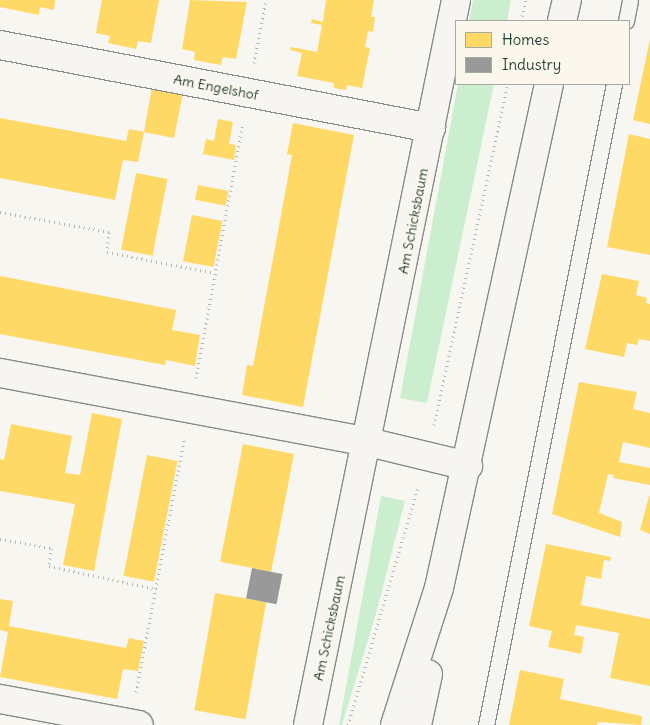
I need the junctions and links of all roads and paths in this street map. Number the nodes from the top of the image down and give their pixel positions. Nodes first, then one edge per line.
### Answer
1 (266, 0) edge
2 (456, 0) edge
3 (526, 0) edge
4 (567, 0) edge
5 (630, 0) edge
6 (521, 20) edge
7 (562, 20) edge
8 (626, 20) edge
9 (0, 45) edge
10 (508, 85) edge
11 (549, 85) edge
12 (614, 85) edge
13 (248, 93) junction
14 (431, 128) junction
15 (0, 212) edge
16 (215, 273) junction
17 (0, 374) edge
18 (190, 408) junction
19 (368, 442) junction
20 (427, 456) junction
21 (468, 466) junction
22 (0, 539) edge
23 (156, 588) junction
24 (439, 588) junction
25 (0, 699) edge
26 (134, 724) edge
27 (308, 725) edge
28 (348, 725) edge
29 (395, 725) edge
30 (417, 725) edge
31 (486, 725) edge

1 - 13 path
2 - 14 street, Am Schicksbaum
3 - 6 path
4 - 7 street
5 - 8 lane
9 - 13 street, Am Engelshof
10 - 20 path
11 - 21 street
12 - 31 lane
13 - 14 street, Am Engelshof
13 - 16 path
14 - 19 street, Am Schicksbaum
15 - 16 path
16 - 18 path
17 - 18 street
18 - 19 street
18 - 23 path
19 - 20 street
19 - 27 street, Am Schicksbaum
20 - 21 street
20 - 28 path
21 - 24 street
22 - 23 path
23 - 26 path
24 - 29 street
24 - 30 street
25 - 26 street

